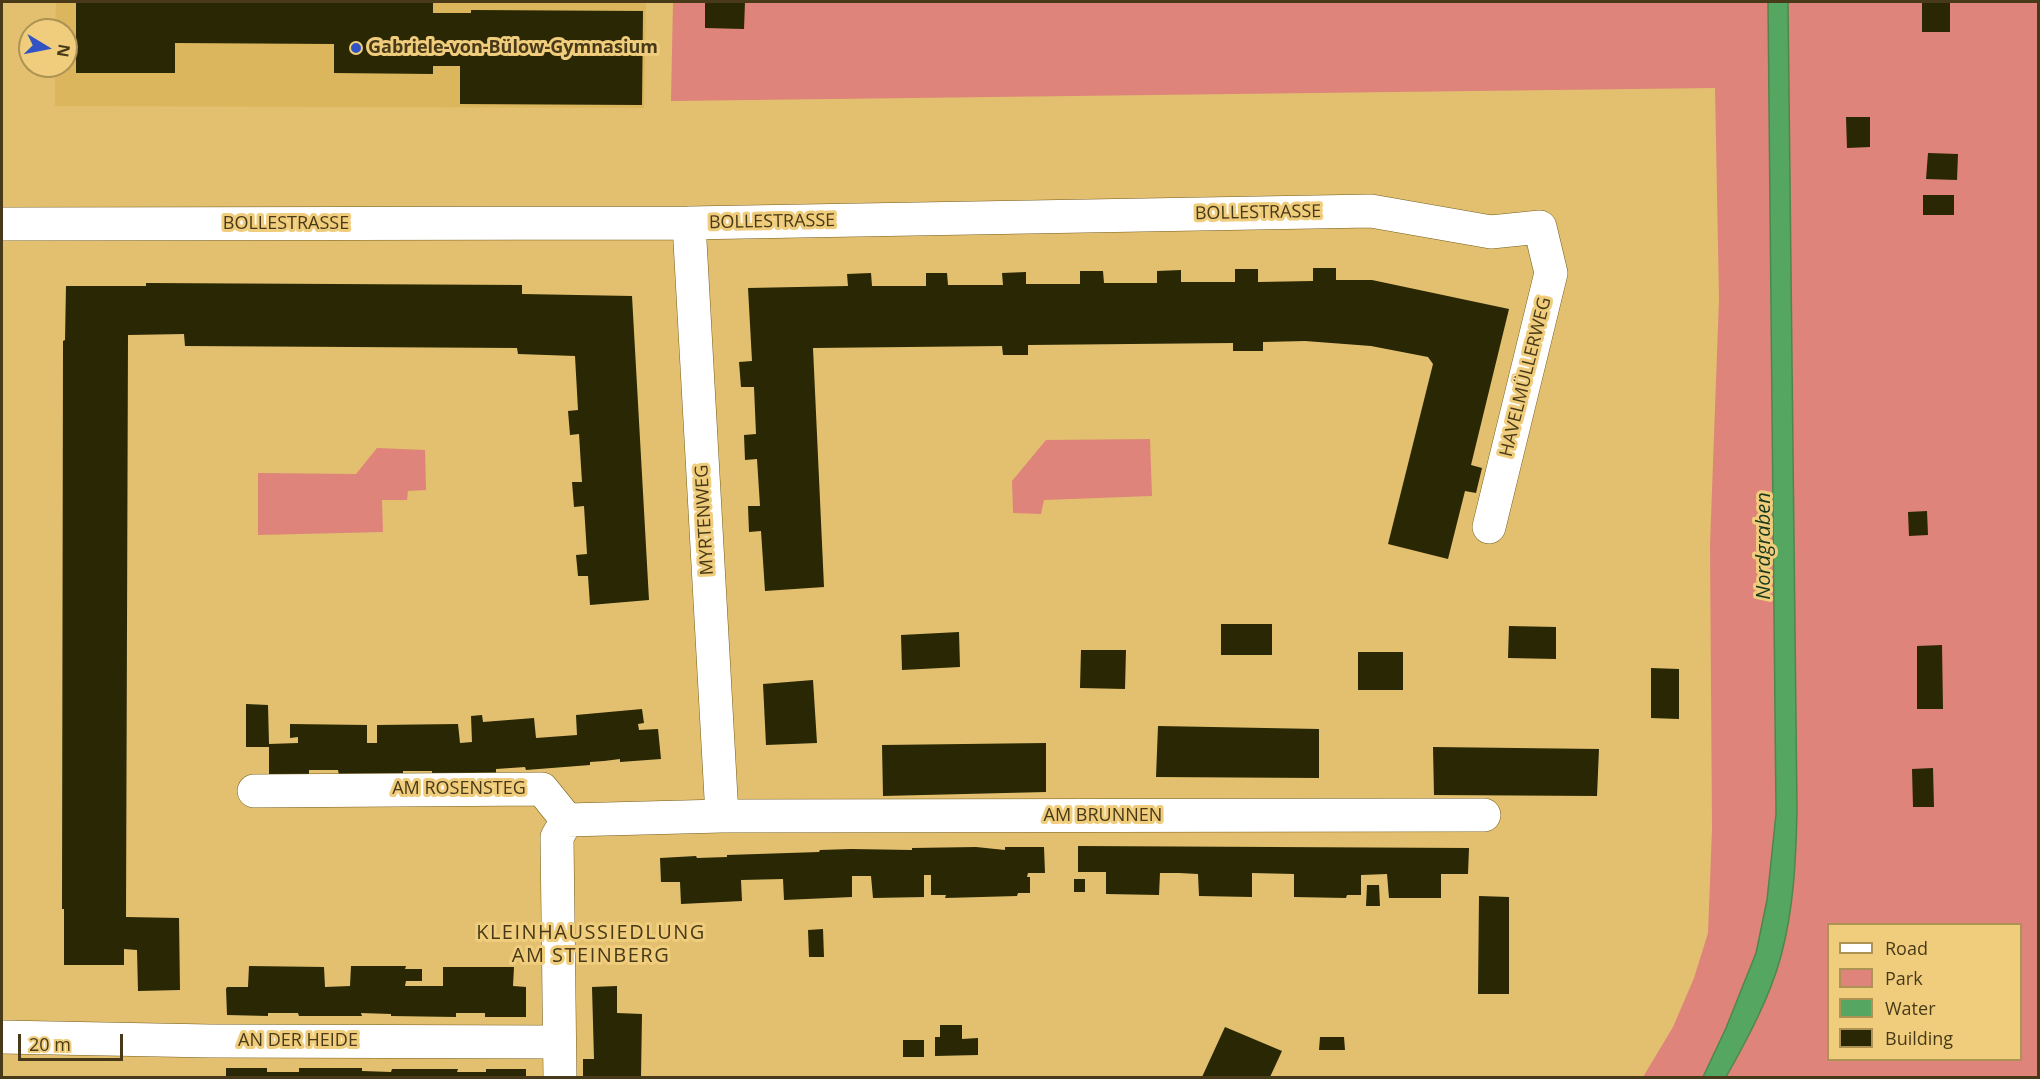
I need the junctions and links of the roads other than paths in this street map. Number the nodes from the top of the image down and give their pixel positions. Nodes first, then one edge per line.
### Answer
1 (689, 223) junction
2 (2, 224) edge
3 (1540, 227) joint
4 (1489, 527) dead end
5 (254, 791) dead end
6 (1484, 815) dead end
7 (722, 816) junction
8 (567, 820) junction
9 (2, 1037) edge
10 (559, 1042) junction
11 (560, 1077) edge

1 - 2 street, BOLLESTRASSE
1 - 3 street, BOLLESTRASSE
1 - 7 street, MYRTENWEG
3 - 4 street, HAVELMÜLLERWEG
5 - 8 street, AM ROSENSTEG
6 - 7 street, AM BRUNNEN
7 - 8 street
8 - 10 street
9 - 10 street, AN DER HEIDE
10 - 11 street

